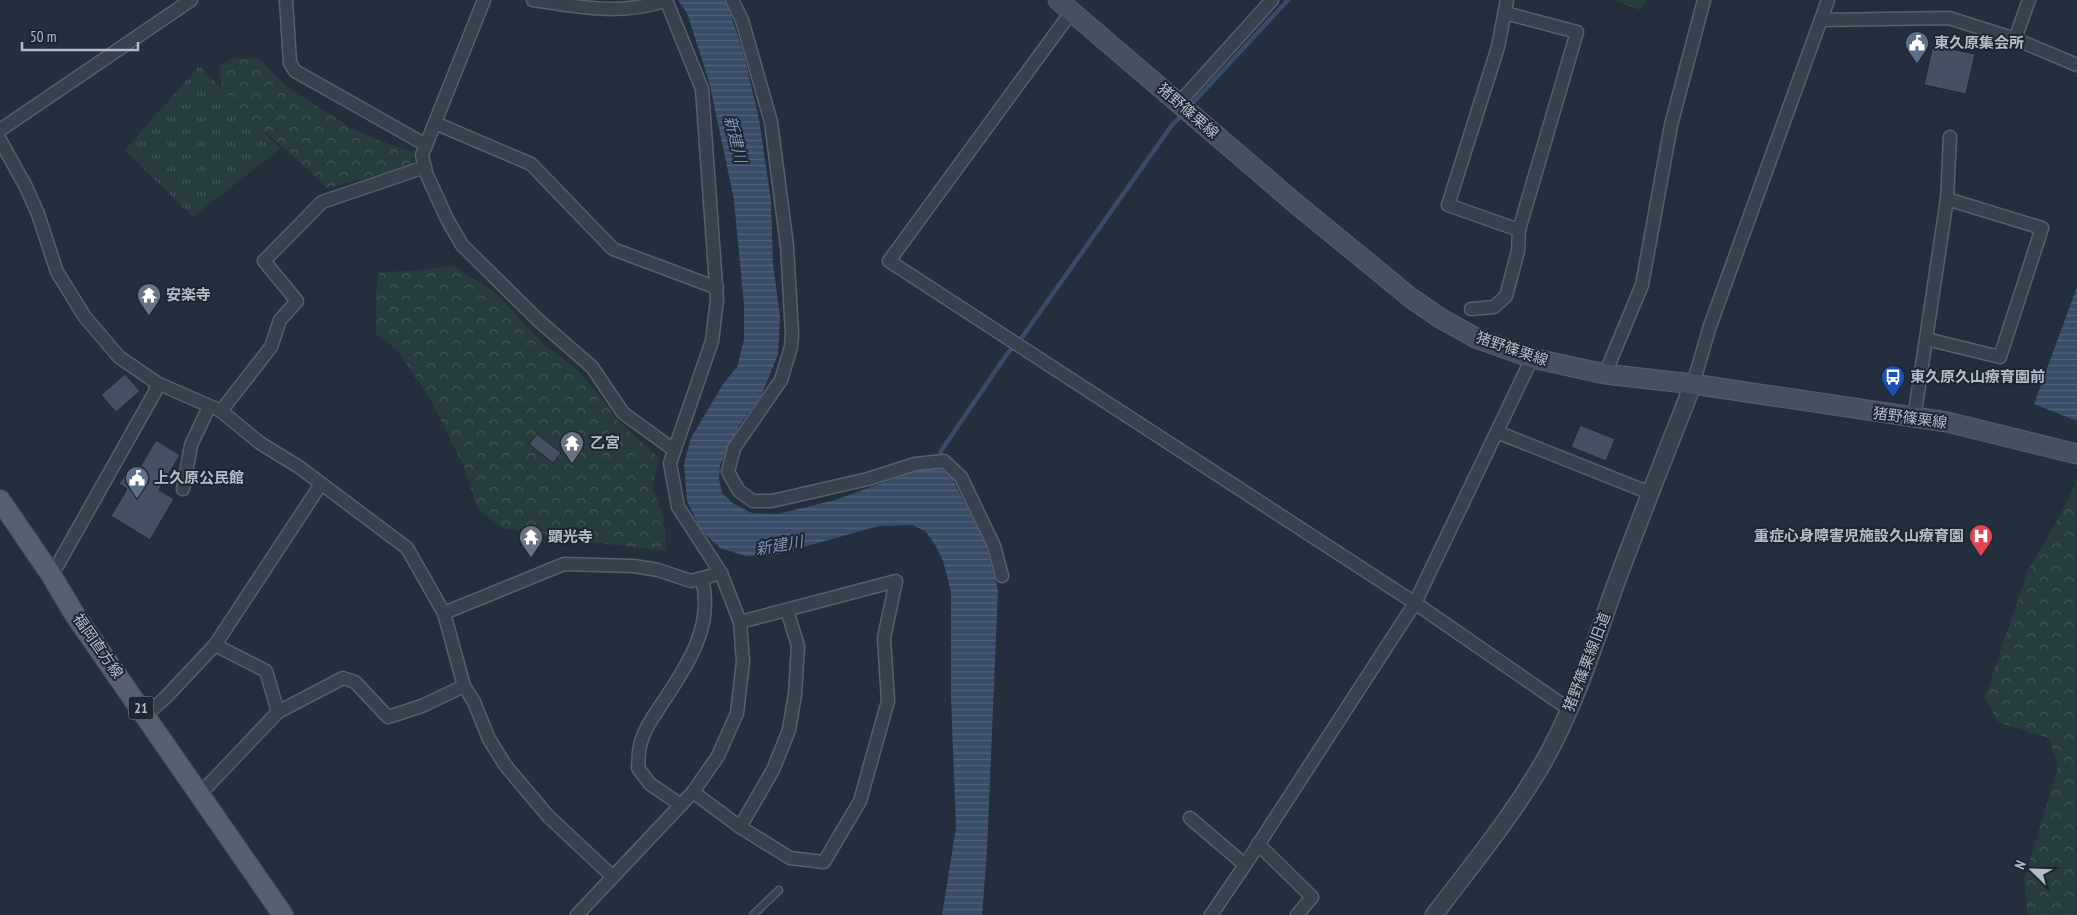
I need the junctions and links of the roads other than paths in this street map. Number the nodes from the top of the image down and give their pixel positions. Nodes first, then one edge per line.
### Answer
1 (191, 0) edge
2 (286, 0) edge
3 (484, 0) edge
4 (533, 0) edge
5 (666, 0) edge
6 (732, 0) edge
7 (1272, 0) edge
8 (1507, 0) edge
9 (1704, 0) edge
10 (1828, 0) edge
11 (2029, 0) edge
12 (1065, 6) edge
13 (1505, 13) junction
14 (1822, 20) junction
15 (2015, 39) junction
16 (2077, 65) edge
17 (1179, 103) junction
18 (435, 123) junction
19 (0, 130) edge
20 (1950, 137) dead end
21 (0, 140) edge
22 (426, 145) junction
23 (425, 167) junction
24 (1946, 200) junction
25 (1519, 230) junction
26 (717, 288) junction
27 (1471, 308) dead end
28 (1926, 339) junction
29 (1532, 358) junction
30 (1606, 374) junction
31 (157, 384) junction
32 (1694, 384) junction
33 (215, 409) junction
34 (1914, 419) junction
35 (1497, 432) junction
36 (674, 450) junction
37 (2077, 454) edge
38 (321, 484) junction
39 (183, 489) dead end
40 (1650, 493) junction
41 (0, 500) edge
42 (50, 573) junction
43 (721, 573) junction
44 (1002, 576) dead end
45 (702, 579) junction
46 (1415, 603) junction
47 (787, 610) junction
48 (444, 613) junction
49 (740, 622) junction
50 (215, 645) junction
51 (464, 686) junction
52 (1570, 710) junction
53 (278, 712) junction
54 (146, 715) junction
55 (693, 792) junction
56 (200, 794) junction
57 (681, 805) junction
58 (1190, 818) dead end
59 (740, 828) junction
60 (1258, 844) junction
61 (1244, 865) junction
62 (612, 876) junction
63 (780, 890) dead end
64 (283, 915) edge
65 (577, 915) edge
66 (753, 915) edge
67 (1211, 915) edge
68 (1297, 915) edge
69 (1434, 915) edge

1 - 19 street
2 - 22 street
3 - 18 street
4 - 5 street
5 - 26 street
6 - 44 street
7 - 17 street
8 - 13 street
9 - 30 street
10 - 14 street
11 - 15 street
12 - 17 main road, 猪野篠栗線
12 - 46 street
13 - 25 street
13 - 25 street
14 - 15 street
14 - 32 street
15 - 16 street
17 - 29 main road, 猪野篠栗線
18 - 22 street
18 - 26 street
20 - 24 street
21 - 31 street
22 - 23 street
23 - 33 street
23 - 36 street
24 - 28 street
24 - 28 street
25 - 27 street
26 - 36 street
28 - 34 street
29 - 30 main road, 猪野篠栗線
29 - 35 street
30 - 32 main road, 猪野篠栗線
31 - 33 street
31 - 42 street
32 - 34 main road, 猪野篠栗線
32 - 40 street, 猪野篠栗線旧道
33 - 38 street
33 - 39 street
34 - 37 main road, 猪野篠栗線
35 - 40 street
35 - 46 street
36 - 43 street
38 - 48 street
38 - 50 street
40 - 52 street, 猪野篠栗線旧道
41 - 42 main road, 福岡直方線 / 21
42 - 54 main road, 福岡直方線 / 21
43 - 45 street
43 - 49 street
45 - 48 street
45 - 57 street
46 - 52 street
46 - 60 street
47 - 49 street
47 - 59 street
47 - 59 street
48 - 51 street
49 - 55 street
50 - 53 street
50 - 54 street
51 - 53 street
51 - 62 street
52 - 69 street, 猪野篠栗線旧道
53 - 56 street
54 - 56 main road, 福岡直方線 / 21
55 - 57 street
55 - 59 street
56 - 64 main road, 福岡直方線 / 21
57 - 62 street
58 - 61 street
60 - 61 street
60 - 68 street
61 - 67 street
62 - 65 street
63 - 66 lane

